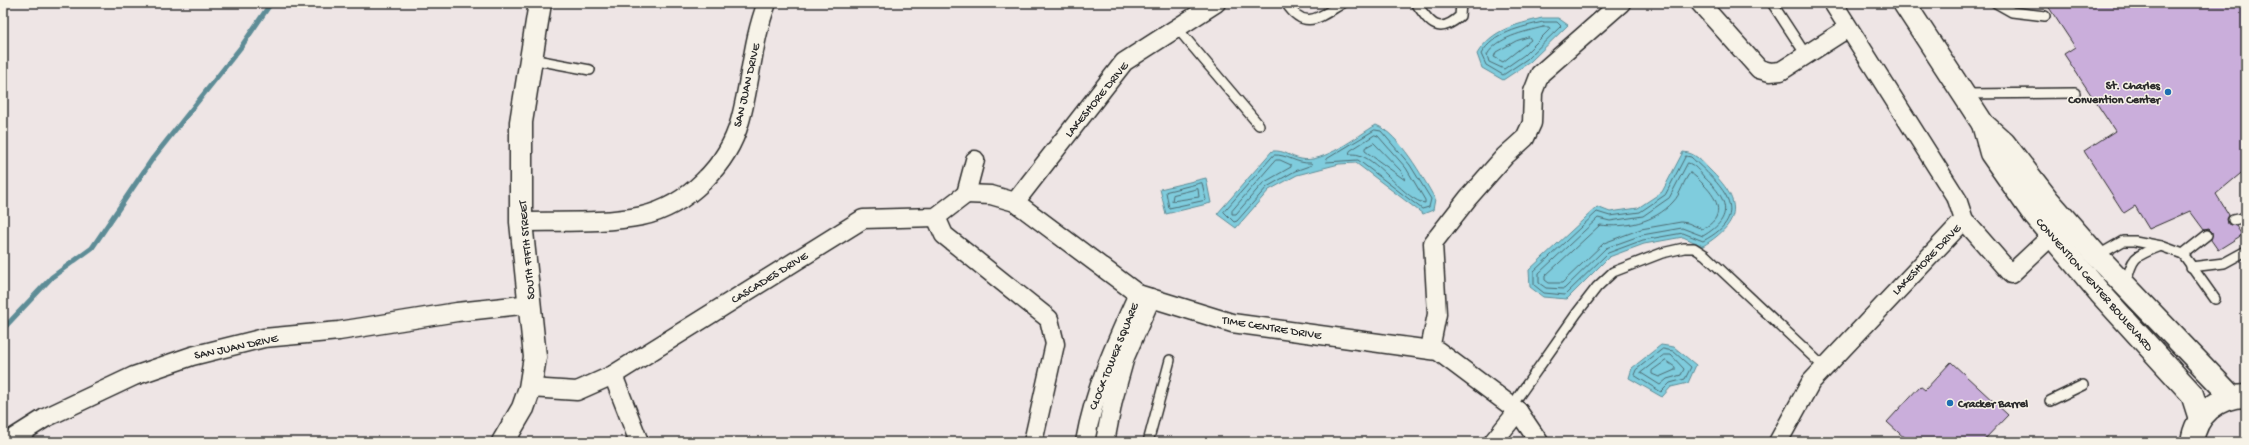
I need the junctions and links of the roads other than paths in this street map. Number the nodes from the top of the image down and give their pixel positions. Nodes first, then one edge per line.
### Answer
1 (540, 3) edge
2 (767, 3) edge
3 (1216, 3) edge
4 (1286, 3) edge
5 (1343, 3) edge
6 (1416, 3) edge
7 (1462, 3) edge
8 (1621, 3) edge
9 (1700, 3) edge
10 (1772, 3) edge
11 (1833, 3) edge
12 (1904, 3) edge
13 (1996, 3) edge
14 (2045, 16) dead end
15 (1177, 28) junction
16 (1848, 28) junction
17 (1806, 55) junction
18 (531, 59) junction
19 (590, 70) dead end
20 (2075, 93) dead end
21 (1964, 94) junction
22 (1983, 124) junction
23 (1259, 125) dead end
24 (975, 160) dead end
25 (966, 194) junction
26 (1015, 202) junction
27 (936, 217) junction
28 (2246, 217) edge
29 (1964, 220) junction
30 (2232, 220) dead end
31 (521, 222) junction
32 (2067, 222) junction
33 (2207, 235) dead end
34 (2051, 236) junction
35 (2161, 246) junction
36 (2246, 251) edge
37 (2183, 254) junction
38 (2097, 256) junction
39 (2191, 267) junction
40 (2126, 286) junction
41 (1145, 296) junction
42 (2215, 299) dead end
43 (531, 304) junction
44 (1430, 350) junction
45 (1170, 360) dead end
46 (1825, 368) junction
47 (614, 375) junction
48 (2084, 385) dead end
49 (530, 388) junction
50 (2239, 397) edge
51 (2050, 401) dead end
52 (1514, 409) junction
53 (2200, 420) junction
54 (509, 436) edge
55 (7, 442) edge
56 (639, 442) edge
57 (1033, 442) edge
58 (1085, 442) edge
59 (1105, 442) edge
60 (1148, 442) edge
61 (1493, 442) edge
62 (1539, 442) edge
63 (1778, 442) edge
64 (2192, 442) edge

1 - 18 street, SOUTH FIFTH STREET
2 - 31 street, SAN JUAN DRIVE
3 - 15 street, LAKESHORE DRIVE
4 - 5 lane
6 - 7 lane
8 - 44 street
9 - 17 street
10 - 17 lane
11 - 16 street, LAKESHORE DRIVE
12 - 21 street, CONVENTION CENTER BOULEVARD
13 - 14 lane
15 - 23 lane
15 - 26 street, LAKESHORE DRIVE
16 - 17 street
16 - 29 street, LAKESHORE DRIVE
18 - 19 lane
18 - 31 street, SOUTH FIFTH STREET
20 - 21 lane
21 - 22 street, CONVENTION CENTER BOULEVARD
22 - 32 street, CONVENTION CENTER BOULEVARD
22 - 34 street, CONVENTION CENTER BOULEVARD
24 - 25 street
25 - 26 street, TIME CENTRE DRIVE
25 - 27 street
26 - 41 street, TIME CENTRE DRIVE
27 - 47 street, CASCADES DRIVE
27 - 57 street
28 - 30 lane
29 - 34 street
29 - 46 street, LAKESHORE DRIVE
31 - 43 street, SOUTH FIFTH STREET
32 - 34 street
32 - 38 street, CONVENTION CENTER BOULEVARD
33 - 37 lane
34 - 53 street, CONVENTION CENTER BOULEVARD
35 - 37 lane
35 - 38 lane
35 - 40 lane
36 - 39 lane
37 - 39 lane
38 - 40 street, CONVENTION CENTER BOULEVARD
39 - 42 lane
40 - 50 street, CONVENTION CENTER BOULEVARD
41 - 44 street, TIME CENTRE DRIVE
41 - 58 street, CLOCK TOWER SQUARE
41 - 59 street, CLOCK TOWER SQUARE
43 - 49 street, SOUTH FIFTH STREET
43 - 55 street, SAN JUAN DRIVE
44 - 52 street, TIME CENTRE DRIVE
45 - 60 lane
46 - 52 lane
46 - 63 street, LAKESHORE DRIVE
47 - 49 street, CASCADES DRIVE
47 - 56 street
48 - 51 lane
49 - 54 street, SOUTH FIFTH STREET
50 - 53 street
52 - 61 street
52 - 62 street, TIME CENTRE DRIVE
53 - 64 street

